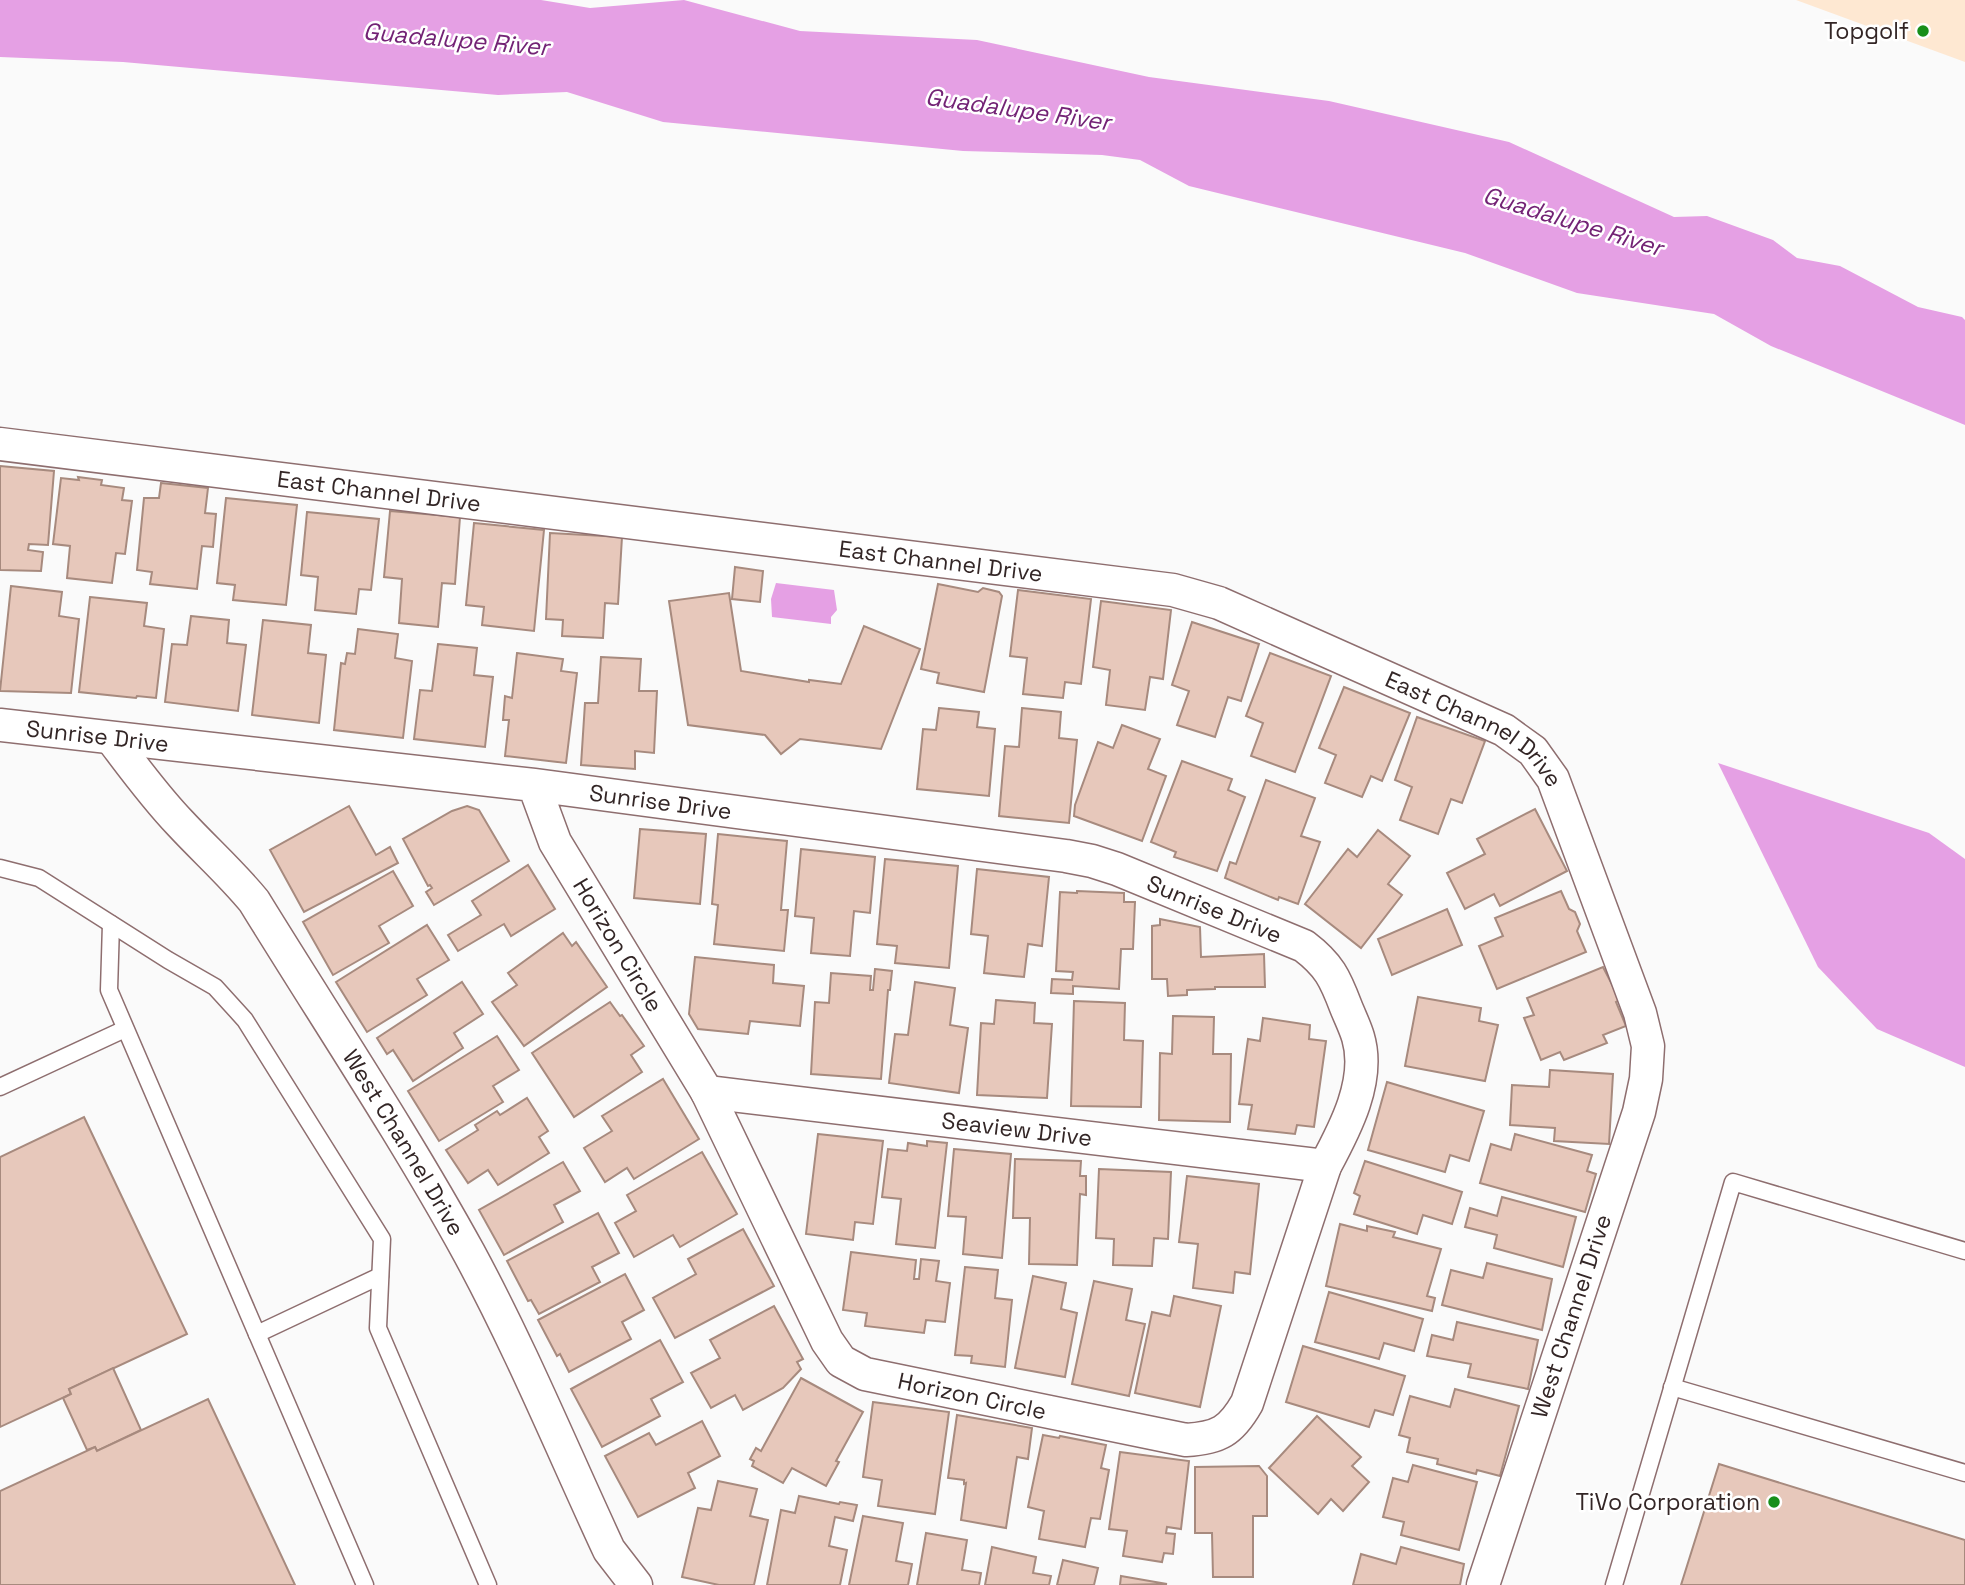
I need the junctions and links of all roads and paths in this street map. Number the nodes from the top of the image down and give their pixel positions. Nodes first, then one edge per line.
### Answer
1 (0, 444) edge
2 (0, 725) edge
3 (113, 739) junction
4 (534, 785) junction
5 (0, 868) edge
6 (111, 924) junction
7 (1304, 946) joint
8 (125, 1030) junction
9 (1648, 1046) joint
10 (0, 1087) edge
11 (707, 1092) junction
12 (1325, 1166) junction
13 (1965, 1251) edge
14 (380, 1276) junction
15 (257, 1334) junction
16 (1672, 1387) junction
17 (1965, 1473) edge
18 (484, 1584) edge
19 (365, 1585) edge
20 (636, 1585) edge
21 (1483, 1585) edge
22 (1614, 1585) edge

1 - 9 street, East Channel Drive
2 - 3 street, Sunrise Drive
3 - 4 street, Sunrise Drive
3 - 20 street, West Channel Drive
4 - 7 street, Sunrise Drive
4 - 11 street, Horizon Circle
5 - 6 lane
6 - 8 lane
6 - 14 lane
7 - 12 street, Horizon Circle
8 - 10 lane
8 - 15 lane
9 - 21 street, West Channel Drive
11 - 12 street, Seaview Drive
11 - 12 street, Horizon Circle
13 - 16 lane
14 - 15 lane
14 - 18 lane
15 - 19 lane
16 - 17 lane
16 - 22 lane

